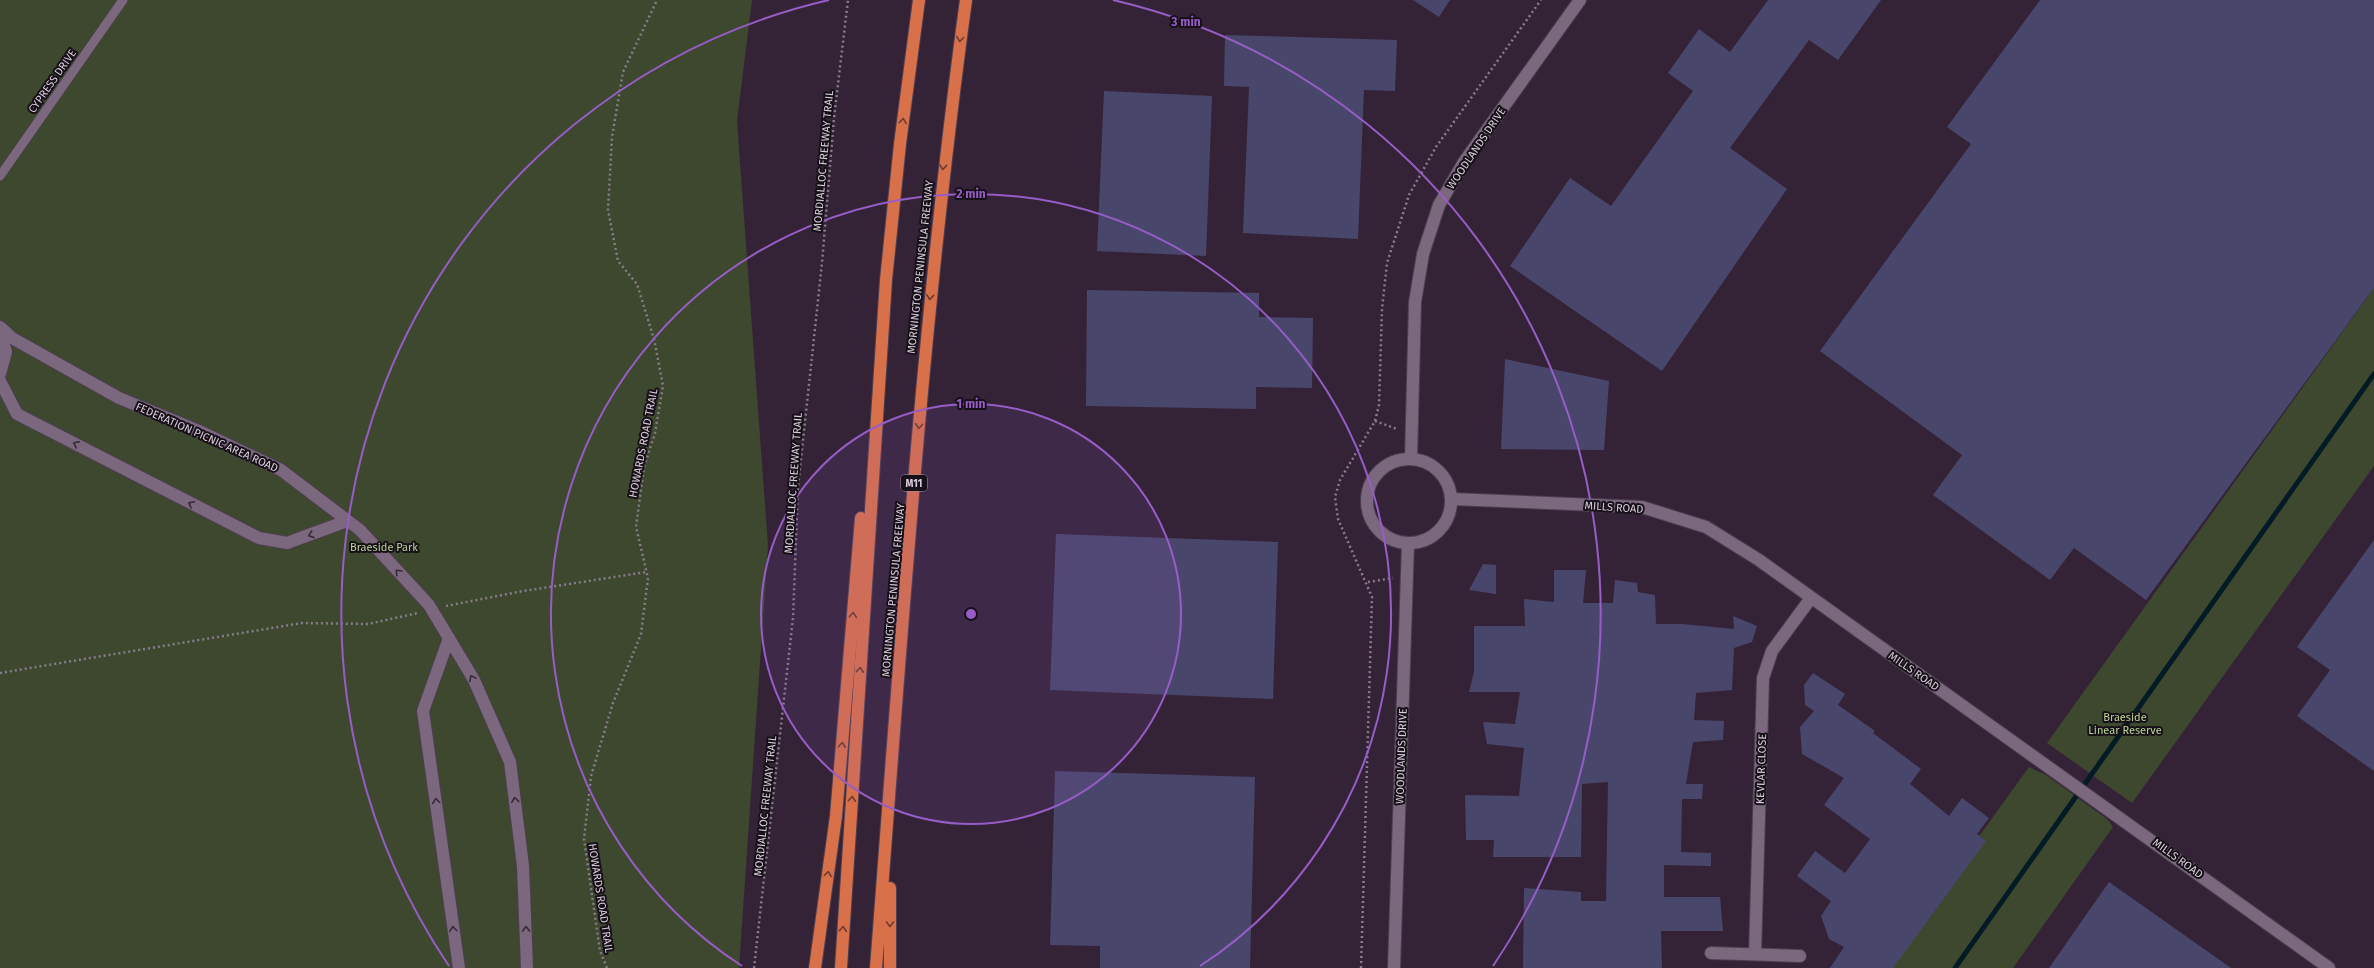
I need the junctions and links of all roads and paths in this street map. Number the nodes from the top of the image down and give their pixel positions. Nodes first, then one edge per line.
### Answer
1 (123, 0) edge
2 (657, 0) edge
3 (848, 0) edge
4 (919, 0) edge
5 (966, 0) edge
6 (1580, 0) edge
7 (900, 144) junction
8 (0, 176) edge
9 (0, 327) edge
10 (0, 332) edge
11 (0, 374) edge
12 (0, 381) edge
13 (1375, 421) dead end
14 (1412, 434) junction
15 (1411, 459) junction
16 (1452, 499) junction
17 (348, 521) junction
18 (1408, 543) junction
19 (646, 572) junction
20 (1407, 575) junction
21 (1811, 598) junction
22 (432, 610) junction
23 (448, 638) junction
24 (0, 673) edge
25 (889, 801) junction
26 (1711, 953) dead end
27 (1755, 954) junction
28 (1800, 956) dead end
29 (459, 968) edge
30 (527, 968) edge
31 (607, 968) edge
32 (754, 968) edge
33 (815, 968) edge
34 (841, 968) edge
35 (876, 968) edge
36 (890, 968) edge
37 (1361, 968) edge
38 (1394, 968) edge
39 (2329, 968) edge

1 - 8 lane, CYPRESS DRIVE
2 - 19 path, HOWARDS ROAD TRAIL
3 - 32 path, MORDIALLOC FREEWAY TRAIL
7 -> 4 highway
5 -> 25 highway, MORNINGTON PENINSULA FREEWAY / M11
6 - 14 street, WOODLANDS DRIVE
33 -> 7 highway
34 -> 7 highway
9 - 17 street, FEDERATION PICNIC AREA ROAD
10 - 11 street
17 -> 12 street
13 - 14 path
14 - 15 street, WOODLANDS DRIVE
15 - 16 street
15 - 18 street
16 - 18 street
16 - 21 street, MILLS ROAD
22 -> 17 street, FEDERATION PICNIC AREA ROAD
18 - 20 street, WOODLANDS DRIVE
19 - 22 path
19 - 31 path, HOWARDS ROAD TRAIL
20 - 37 path
20 - 38 street, WOODLANDS DRIVE
21 - 27 street, KEVLAR CLOSE
21 - 39 street, MILLS ROAD
22 - 23 street, FEDERATION PICNIC AREA ROAD
22 - 24 path
29 -> 23 street
30 -> 23 street, FEDERATION PICNIC AREA ROAD
25 - 35 highway, MORNINGTON PENINSULA FREEWAY / M11
25 -> 36 highway
26 - 27 street
27 - 28 street

